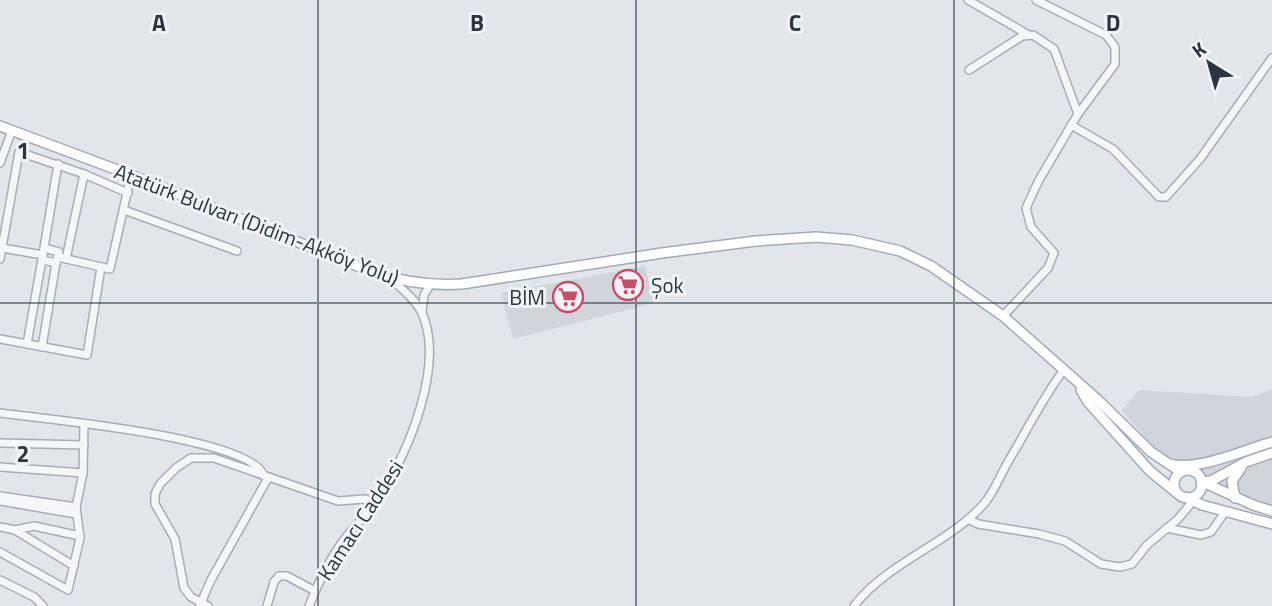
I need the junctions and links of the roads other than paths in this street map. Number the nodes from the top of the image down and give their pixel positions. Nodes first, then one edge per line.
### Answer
1 (968, 0) edge
2 (1036, 0) edge
3 (1027, 34) junction
4 (1272, 58) edge
5 (969, 70) dead end
6 (1078, 114) junction
7 (1071, 125) junction
8 (0, 126) edge
9 (12, 130) junction
10 (0, 158) edge
11 (58, 164) junction
12 (84, 174) junction
13 (131, 175) junction
14 (128, 193) junction
15 (124, 210) junction
16 (2, 248) junction
17 (237, 251) dead end
18 (43, 255) junction
19 (0, 259) edge
20 (66, 259) junction
21 (57, 260) junction
22 (101, 267) junction
23 (390, 278) junction
24 (430, 285) junction
25 (422, 311) junction
26 (1003, 316) junction
27 (0, 340) edge
28 (27, 344) junction
29 (41, 347) junction
30 (1063, 371) junction
31 (1077, 383) junction
32 (0, 414) edge
33 (84, 424) junction
34 (1272, 442) edge
35 (0, 443) edge
36 (84, 445) junction
37 (1272, 453) edge
38 (1165, 462) junction
39 (1206, 462) junction
40 (1246, 462) junction
41 (0, 467) edge
42 (1192, 471) junction
43 (1181, 472) junction
44 (83, 473) junction
45 (266, 477) junction
46 (1201, 482) junction
47 (1185, 497) junction
48 (1235, 498) junction
49 (0, 499) edge
50 (375, 503) junction
51 (76, 510) junction
52 (1272, 511) edge
53 (1225, 512) junction
54 (968, 519) junction
55 (1272, 524) edge
56 (0, 527) edge
57 (1167, 528) junction
58 (15, 530) junction
59 (80, 536) junction
60 (0, 552) edge
61 (74, 566) junction
62 (0, 580) edge
63 (315, 591) junction
64 (203, 605) edge
65 (43, 606) edge
66 (267, 606) edge
67 (309, 606) edge
68 (854, 606) edge

1 - 3 street
2 - 6 street
3 - 5 street
3 - 6 street
4 - 7 street
6 - 7 street
7 - 26 street
8 - 9 main road, Atatürk Bulvarı (Didim-Akköy Yolu)
9 - 10 street
9 - 13 main road, Atatürk Bulvarı (Didim-Akköy Yolu)
11 - 12 street
11 - 16 street
11 - 18 street
12 - 14 street
12 - 20 street
13 - 14 street
13 - 23 main road, Atatürk Bulvarı (Didim-Akköy Yolu)
14 - 15 street
15 - 17 street
15 - 22 street
16 - 18 street
16 - 19 street
18 - 21 street
18 - 28 street
20 - 21 street
20 - 22 street
21 - 29 street
22 - 29 street
23 - 24 main road, Atatürk Bulvarı (Didim-Akköy Yolu)
23 - 25 street
24 - 25 street, Kamacı Caddesi
24 - 26 main road, Atatürk Bulvarı (Didim-Akköy Yolu)
25 - 50 street, Kamacı Caddesi
26 - 30 main road, Atatürk Bulvarı (Didim-Akköy Yolu)
27 - 28 street
28 - 29 street
30 - 31 main road, Atatürk Bulvarı (Didim-Akköy Yolu)
30 - 54 street
31 - 38 main road
31 - 47 main road
32 - 33 street
33 - 36 street
33 - 45 street
34 - 39 main road
35 - 36 street
36 - 44 street
37 - 40 main road
38 - 39 main road
38 - 43 main road
39 - 42 main road
40 - 46 main road
40 - 48 main road
41 - 44 street
42 - 43 main road
42 - 46 main road
43 - 47 main road
44 - 51 street
45 - 50 street
45 - 64 street
45 - 64 street
46 - 47 main road
46 - 48 main road
47 - 53 main road
47 - 57 street
48 - 52 main road
49 - 51 street
50 - 63 street, Kamacı Caddesi
51 - 59 street
53 - 55 main road
53 - 57 street
54 - 57 street
54 - 68 street
56 - 58 street
58 - 59 street
58 - 61 street
59 - 61 street
60 - 61 street
62 - 65 street
63 - 66 street
63 - 67 street, Kamacı Caddesi

